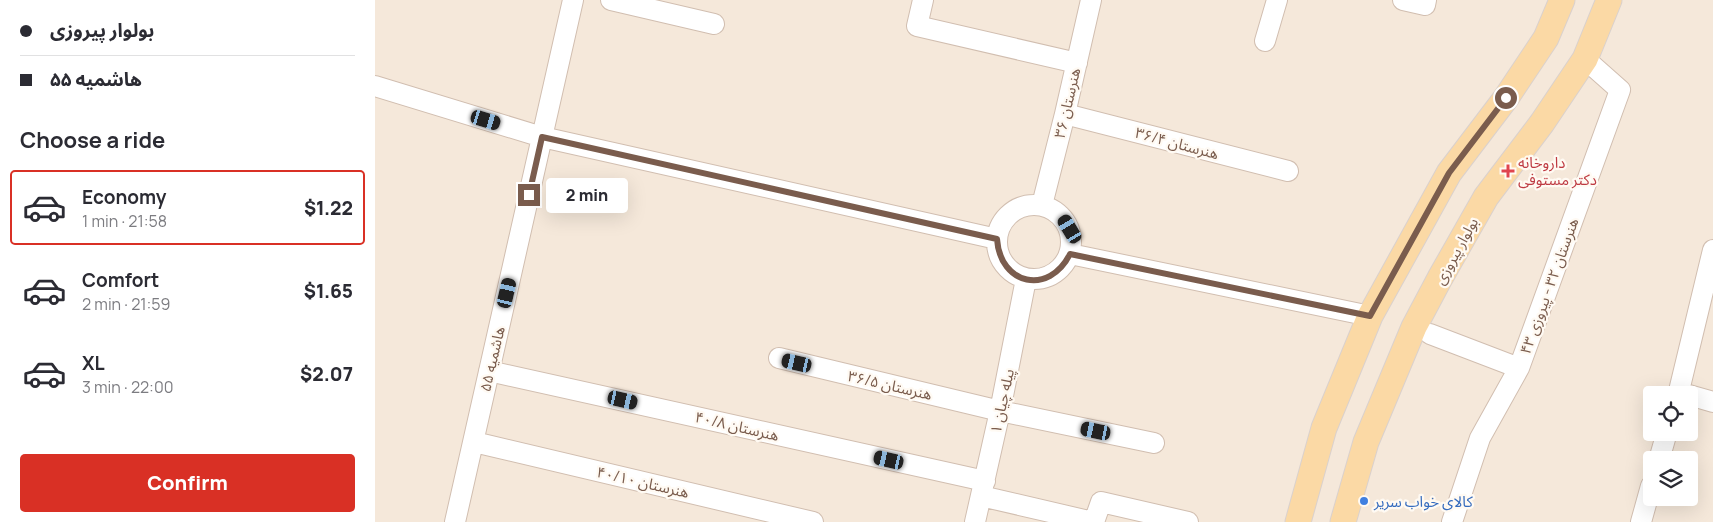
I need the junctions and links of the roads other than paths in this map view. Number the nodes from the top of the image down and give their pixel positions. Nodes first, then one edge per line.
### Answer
1 (573, 0) edge
2 (611, 0) edge
3 (923, 0) edge
4 (1091, 0) edge
5 (1277, 0) edge
6 (1403, 0) edge
7 (1561, 0) edge
8 (1609, 0) edge
9 (1425, 3) edge
10 (714, 24) dead end
11 (1265, 42) dead end
12 (1585, 59) junction
13 (1077, 63) junction
14 (375, 86) edge
15 (1065, 114) junction
16 (542, 137) junction
17 (1288, 171) dead end
18 (1042, 205) junction
19 (997, 239) junction
20 (1713, 250) edge
21 (1070, 254) junction
22 (1026, 279) junction
23 (1370, 316) junction
24 (1430, 334) dead end
25 (779, 358) dead end
26 (1519, 368) junction
27 (489, 371) junction
28 (1686, 386) edge
29 (1698, 398) edge
30 (1713, 402) edge
31 (1000, 411) junction
32 (474, 442) junction
33 (1154, 443) dead end
34 (983, 488) junction
35 (1645, 506) edge
36 (455, 522) edge
37 (813, 522) edge
38 (975, 522) edge
39 (1093, 522) edge
40 (1188, 522) edge
41 (1298, 522) edge
42 (1343, 522) edge
43 (1452, 522) edge
44 (1641, 522) edge

1 - 16 street, هاشمیه ۵۵
2 - 10 street
3 - 13 street
4 - 13 street, هنرستان ۳۶
5 - 11 street
6 - 9 street
7 - 23 main road
8 - 12 main road, بولوار پیروزی
12 - 26 street, هنرستان ۳۲ - پیروزی ۴۳
12 - 42 main road, بولوار پیروزی
13 - 15 street, هنرستان ۳۶
14 - 16 street
15 - 17 street, هنرستان ۳۶/۴
15 - 18 street, هنرستان ۳۶
16 - 19 street
16 - 27 street, هاشمیه ۵۵
18 - 19 street
18 - 21 street
19 - 22 street
20 - 28 street
21 - 22 street
21 - 23 street
22 - 31 street, پیله چیان ۱
23 - 41 main road
24 - 26 street
25 - 31 street, هنرستان ۳۶/۵
26 - 43 street, هنرستان ۳۲ - پیروزی ۴۳
27 - 32 street, هاشمیه ۵۵
27 - 34 street, هنرستان ۴۰/۸
29 - 30 street
31 - 33 street, هنرستان ۳۶/۵
31 - 34 street, پیله چیان ۱
32 - 36 street, هاشمیه ۵۵
32 - 37 street, هنرستان ۴۰/۱۰
34 - 38 street, پیله چیان ۱
34 - 39 street, هنرستان ۴۰/۸
35 - 44 street
39 - 40 street

